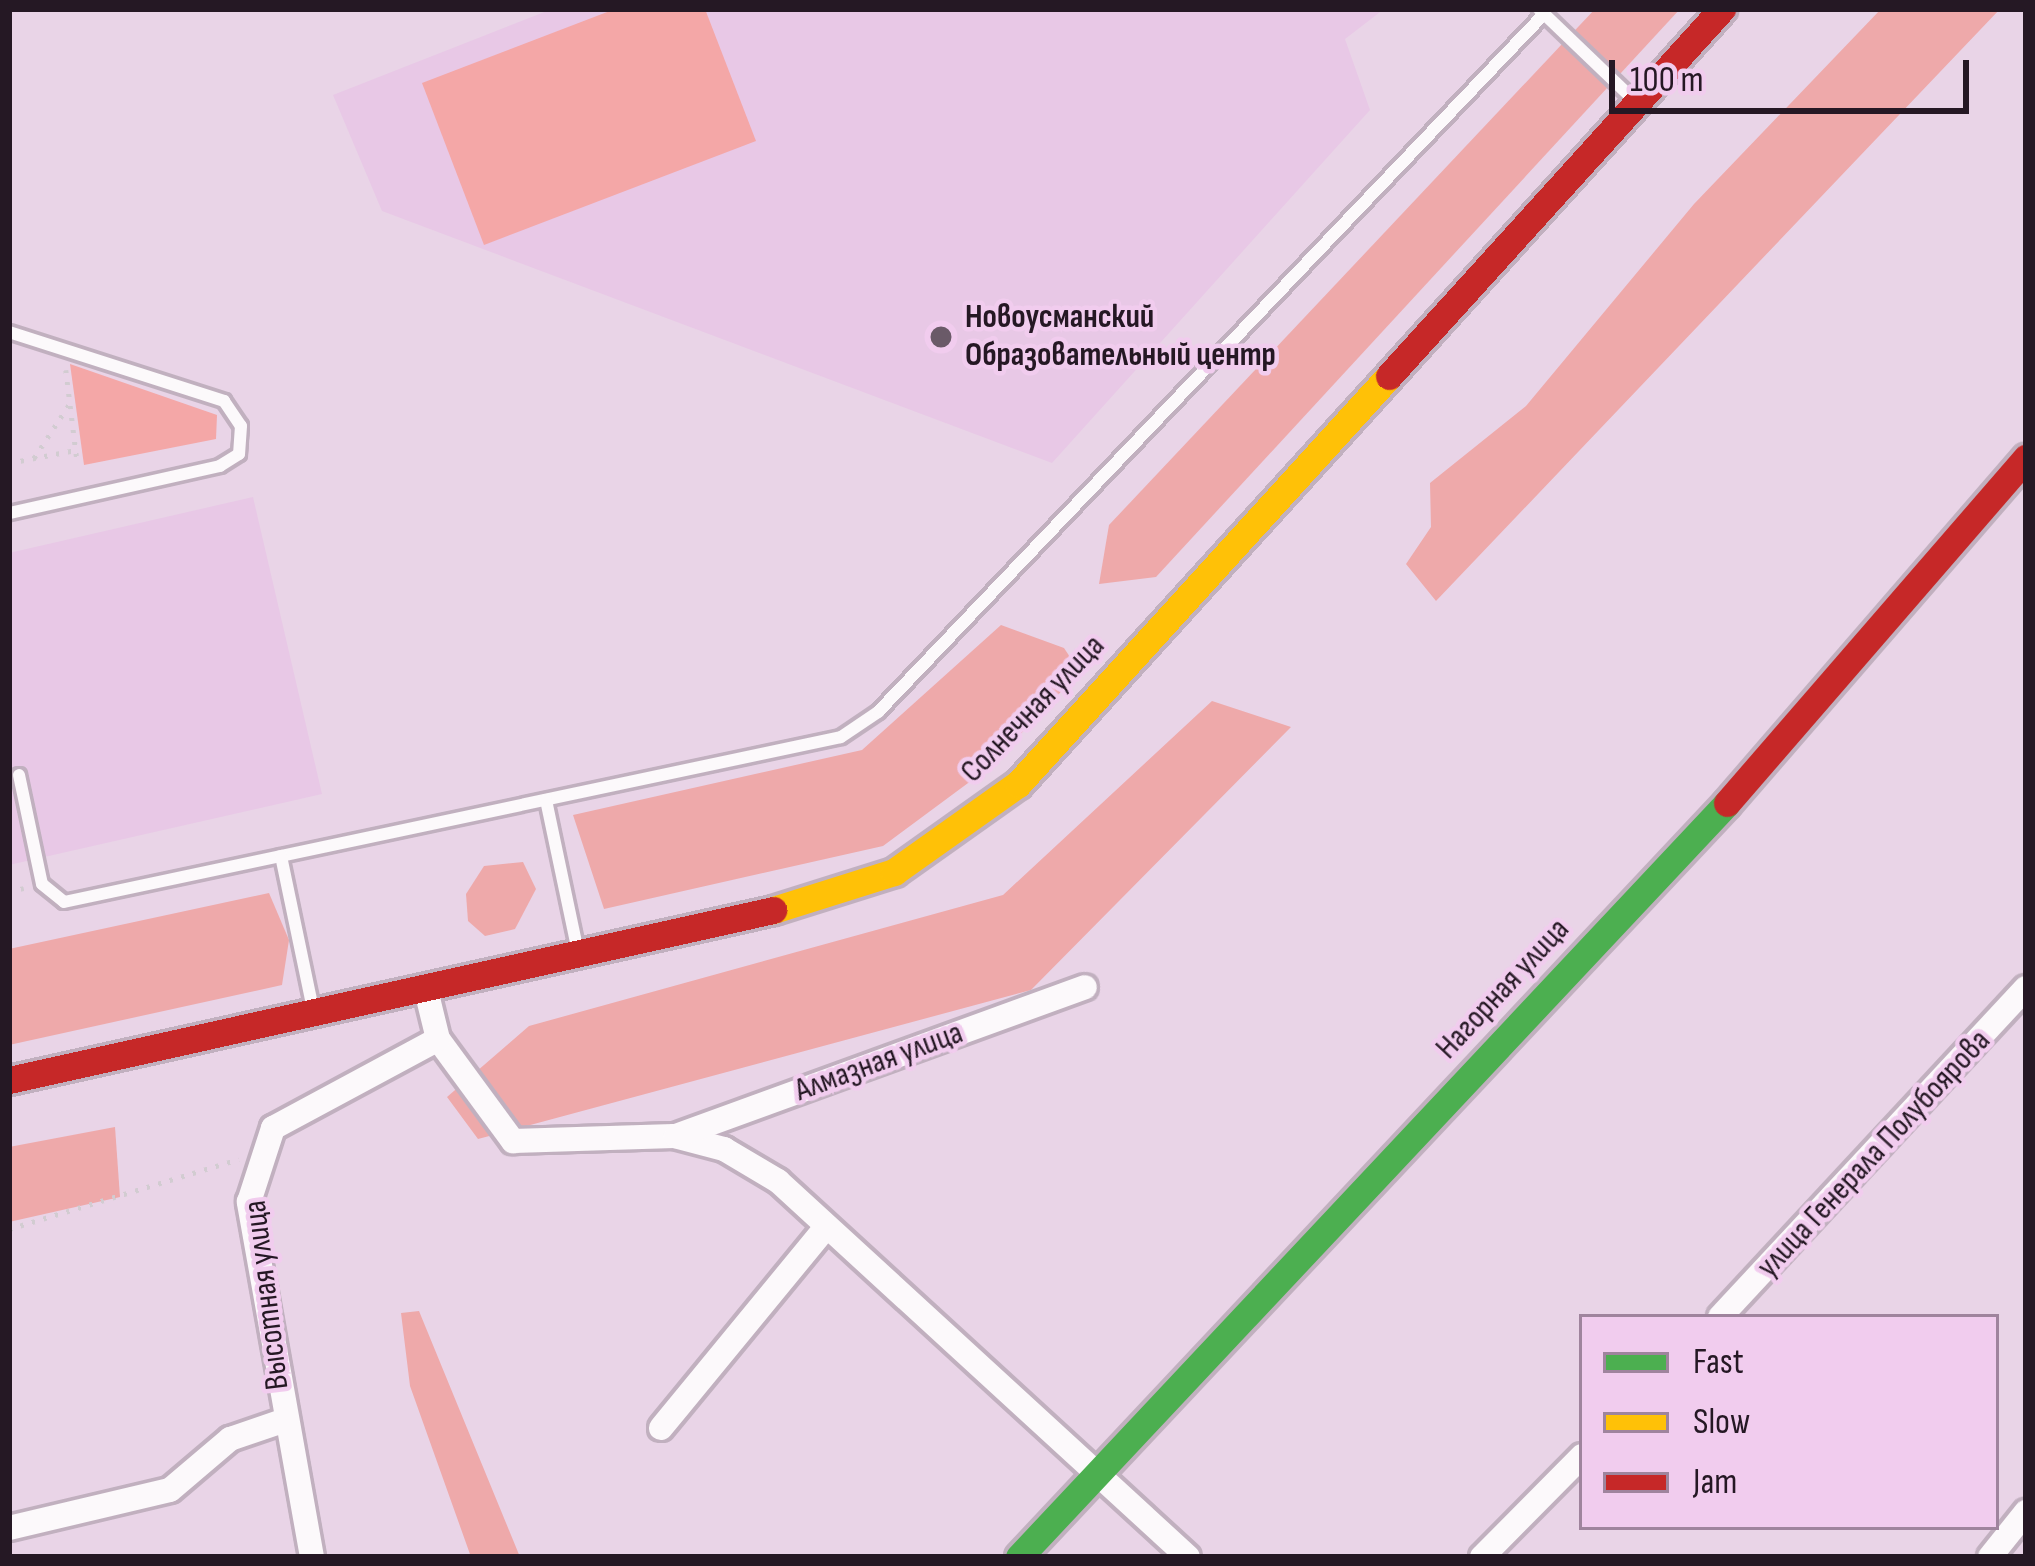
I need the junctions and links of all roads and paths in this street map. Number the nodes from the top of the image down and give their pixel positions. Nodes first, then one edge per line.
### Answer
1 (1722, 9) edge
2 (1542, 12) edge
3 (1636, 103) junction
4 (9, 332) edge
5 (63, 346) junction
6 (70, 403) junction
7 (76, 450) junction
8 (34, 458) junction
9 (2026, 458) edge
10 (77, 460) dead end
11 (9, 463) edge
12 (9, 513) edge
13 (19, 775) dead end
14 (546, 800) junction
15 (280, 856) junction
16 (578, 956) junction
17 (1085, 987) dead end
18 (2026, 988) edge
19 (426, 990) junction
20 (314, 1014) junction
21 (438, 1039) junction
22 (9, 1080) edge
23 (674, 1136) junction
24 (261, 1153) junction
25 (827, 1226) junction
26 (9, 1229) edge
27 (1723, 1314) edge
28 (283, 1421) junction
29 (662, 1428) dead end
30 (1579, 1459) edge
31 (1097, 1474) junction
32 (2026, 1512) edge
33 (9, 1528) edge
34 (312, 1557) edge
35 (1019, 1557) edge
36 (1188, 1557) edge
37 (1482, 1557) edge
38 (1990, 1557) edge

1 - 3 street, Солнечная улица
2 - 3 lane
2 - 14 lane
3 - 16 street, Солнечная улица
4 - 5 lane
5 - 6 path
5 - 12 lane
6 - 7 path
6 - 8 path
7 - 8 path
7 - 10 path
8 - 11 path
9 - 31 street, Нагорная улица
13 - 15 lane
14 - 15 lane
14 - 16 lane
15 - 20 lane
16 - 19 street, Солнечная улица
17 - 23 street, Алмазная улица
18 - 27 street, улица Генерала Полубоярова
19 - 20 street, Солнечная улица
19 - 21 street
20 - 22 street, Солнечная улица
21 - 23 street
21 - 24 street, Высотная улица
23 - 25 street
24 - 26 path
24 - 28 street, Высотная улица
25 - 29 street
25 - 31 street
28 - 33 street
28 - 34 street, Высотная улица
30 - 37 street
31 - 35 street, Нагорная улица
31 - 36 street
32 - 38 street

